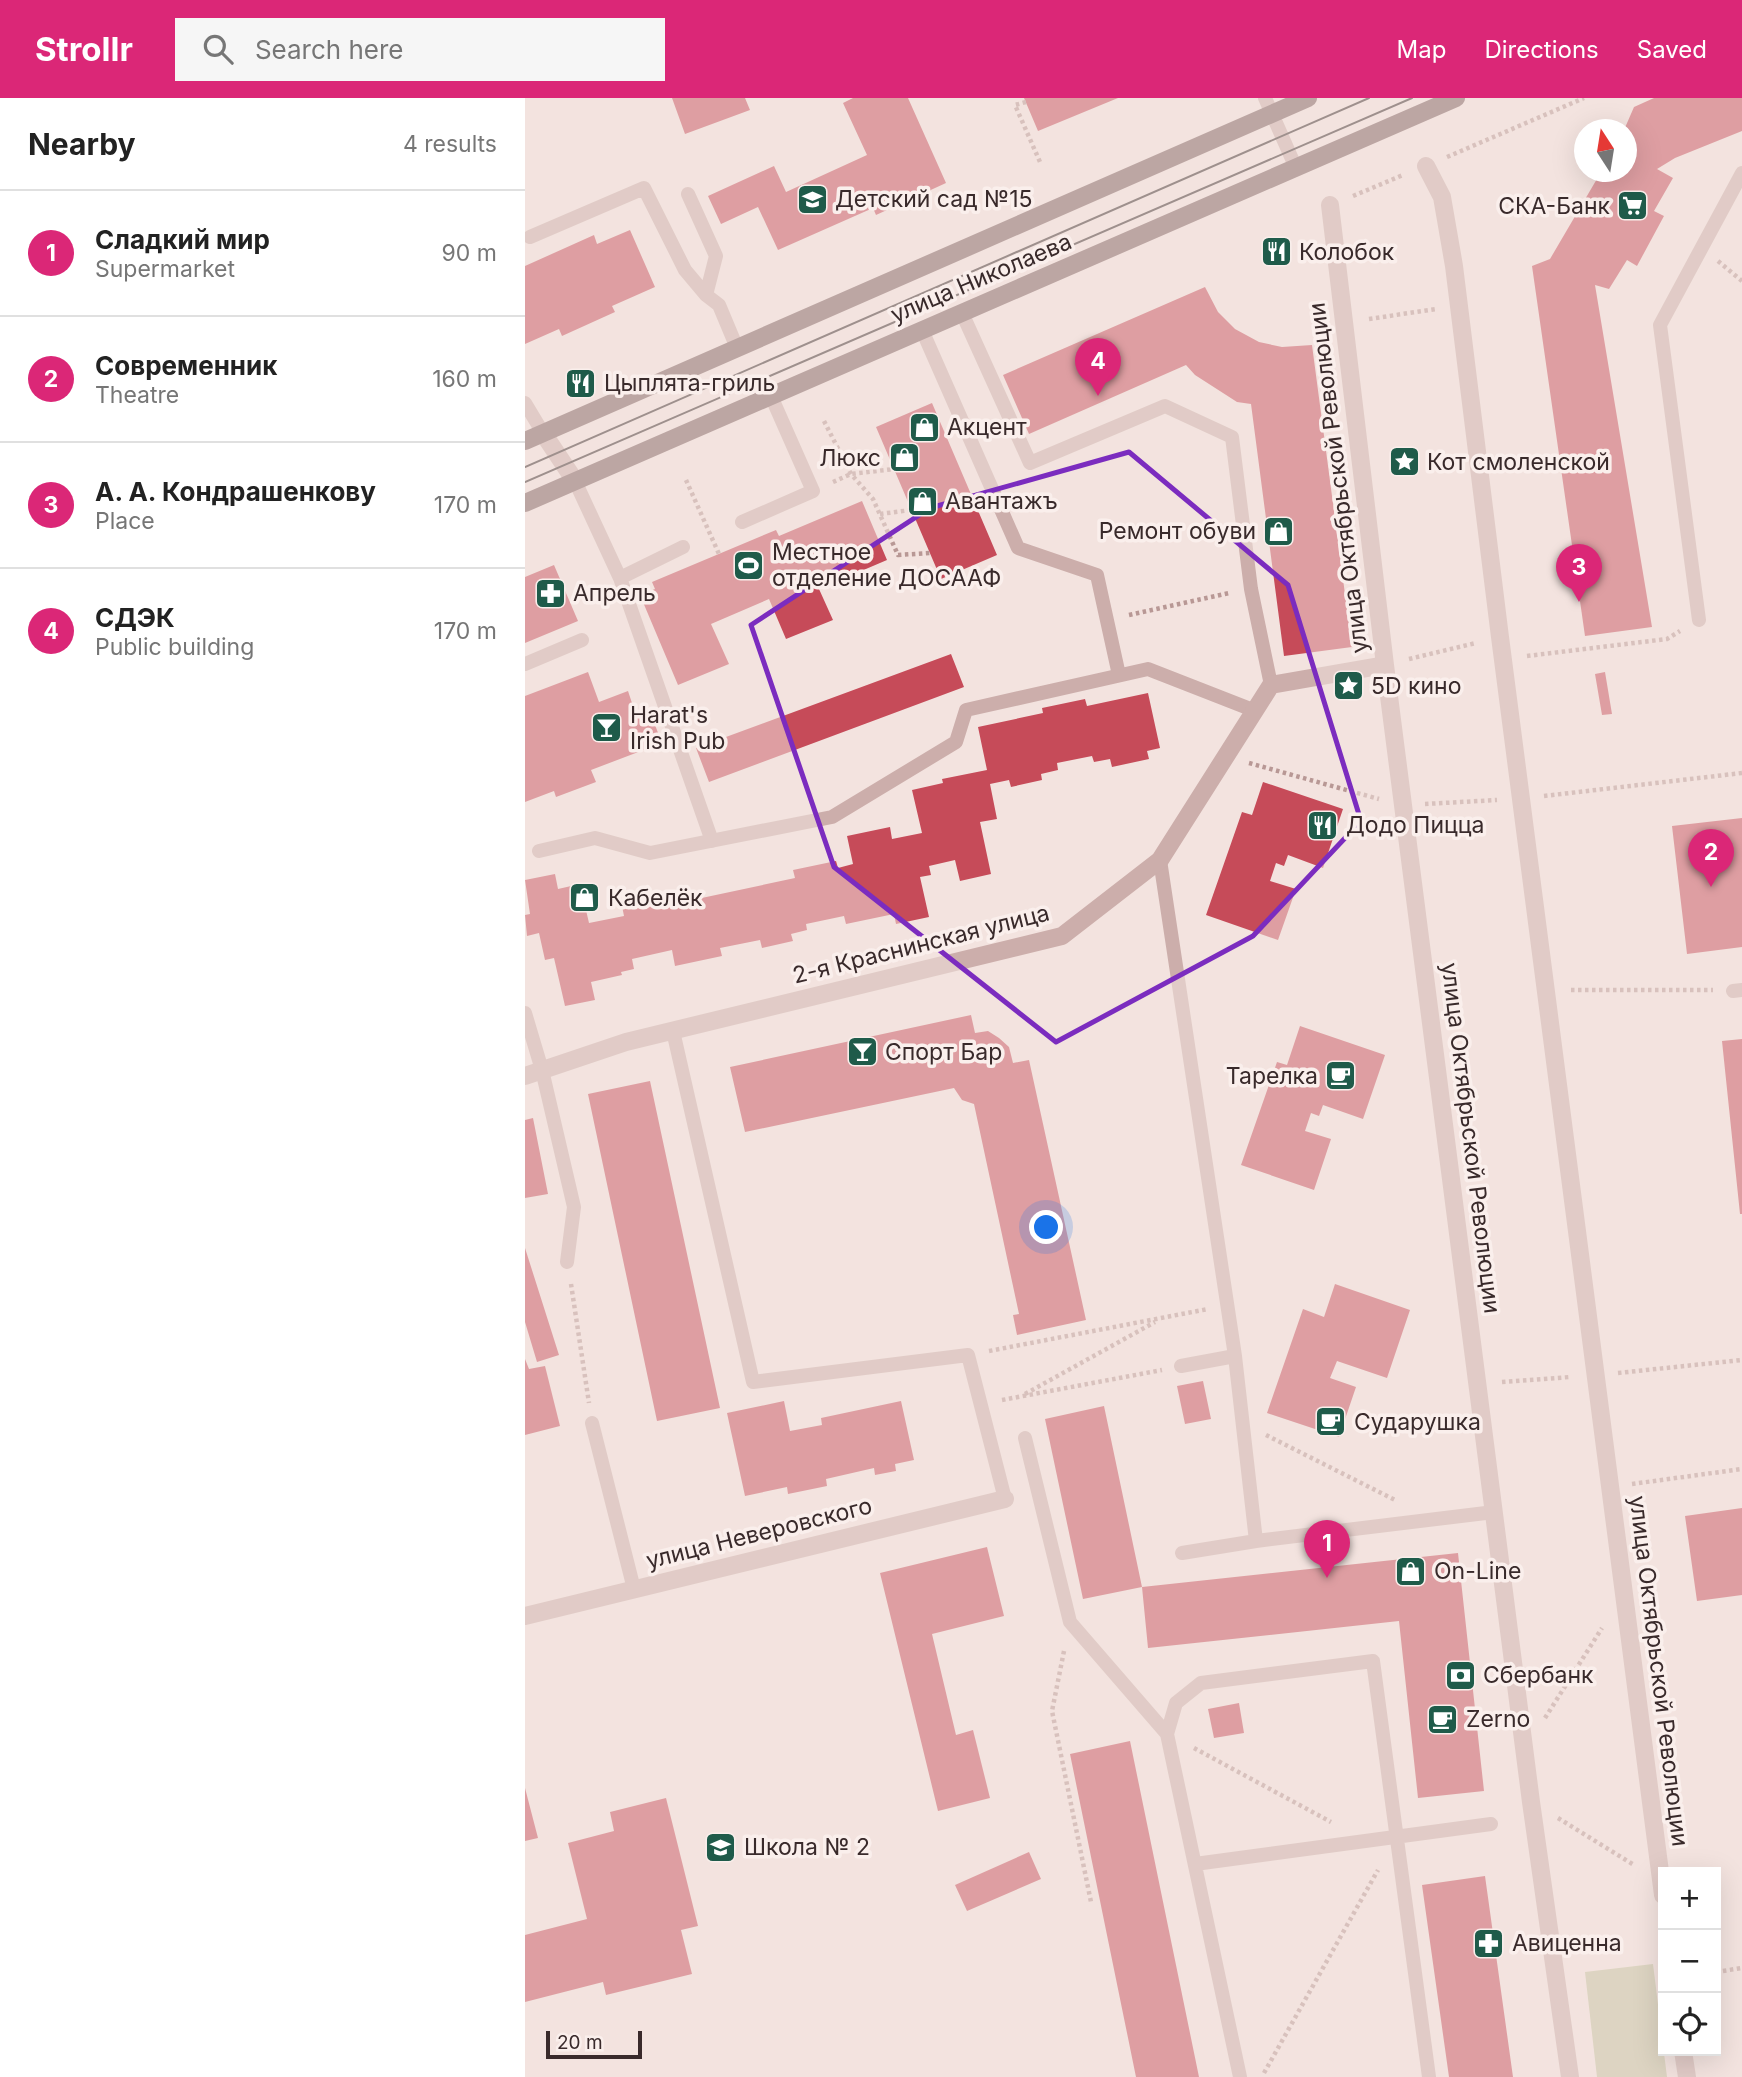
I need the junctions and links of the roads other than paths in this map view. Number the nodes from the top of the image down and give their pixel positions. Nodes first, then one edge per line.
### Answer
1 (1308, 98) edge
2 (1456, 98) edge
3 (1268, 106) edge
4 (1426, 166) road end
5 (1296, 168) junction
6 (1742, 173) edge
7 (688, 194) dead end
8 (1330, 205) road end
9 (530, 237) dead end
10 (706, 295) junction
11 (962, 313) junction
12 (922, 330) junction
13 (737, 348) junction
14 (771, 396) junction
15 (525, 403) edge
16 (543, 433) junction
17 (525, 441) edge
18 (575, 481) junction
19 (525, 503) edge
20 (742, 522) road end
21 (683, 547) road end
22 (620, 578) junction
23 (1699, 620) road end
24 (582, 640) dead end
25 (525, 664) edge
26 (1385, 665) junction
27 (1119, 675) junction
28 (1271, 685) junction
29 (1254, 710) junction
30 (712, 841) junction
31 (539, 851) dead end
32 (1160, 860) junction
33 (525, 1013) edge
34 (673, 1031) junction
35 (533, 1073) edge
36 (568, 1262) road end
37 (1235, 1356) junction
38 (1181, 1366) road end
39 (592, 1423) road end
40 (1025, 1438) dead end
41 (1005, 1499) joint
42 (1494, 1513) junction
43 (1256, 1541) junction
44 (1182, 1553) dead end
45 (634, 1589) junction
46 (525, 1616) edge
47 (1167, 1734) junction
48 (1491, 1824) dead end
49 (1397, 1836) junction
50 (1195, 1864) junction
51 (1659, 1867) edge
52 (1684, 2056) edge
53 (1240, 2077) edge
54 (1429, 2077) edge
55 (1570, 2077) edge
56 (1687, 2077) edge

1 - 3 main road, улица Николаева
2 - 5 main road, улица Николаева
3 - 5 lane
3 - 13 main road, улица Николаева
4 - 51 street, улица Октябрьской Революции
5 - 11 main road, улица Николаева
6 - 23 lane
7 - 10 lane
8 - 26 street, улица Октябрьской Революции
9 - 10 lane
10 - 13 lane
11 - 12 main road, улица Николаева
11 - 28 lane
12 - 14 main road, улица Николаева
12 - 27 lane
13 - 16 main road, улица Николаева
14 - 18 main road, улица Николаева
14 - 20 lane
15 - 16 lane
16 - 17 main road, улица Николаева
16 - 18 street
18 - 19 main road, улица Николаева
18 - 22 lane
21 - 22 lane
22 - 30 lane
24 - 25 lane
26 - 28 street
26 - 42 street, улица Октябрьской Революции
27 - 29 lane
27 - 30 lane
28 - 29 street, 2-я Краснинская улица
29 - 32 street, 2-я Краснинская улица
30 - 31 lane
32 - 34 street, 2-я Краснинская улица
32 - 37 lane
33 - 35 lane
34 - 35 street, 2-я Краснинская улица
34 - 41 lane
35 - 36 lane
37 - 38 lane
37 - 43 lane
39 - 45 lane
40 - 47 lane
41 - 45 street, улица Неверовского
42 - 43 lane
42 - 55 street, улица Октябрьской Революции
43 - 44 lane
45 - 46 street, улица Неверовского
47 - 49 lane
47 - 50 lane
48 - 49 lane
49 - 50 lane
49 - 54 lane
50 - 53 lane
52 - 56 street

